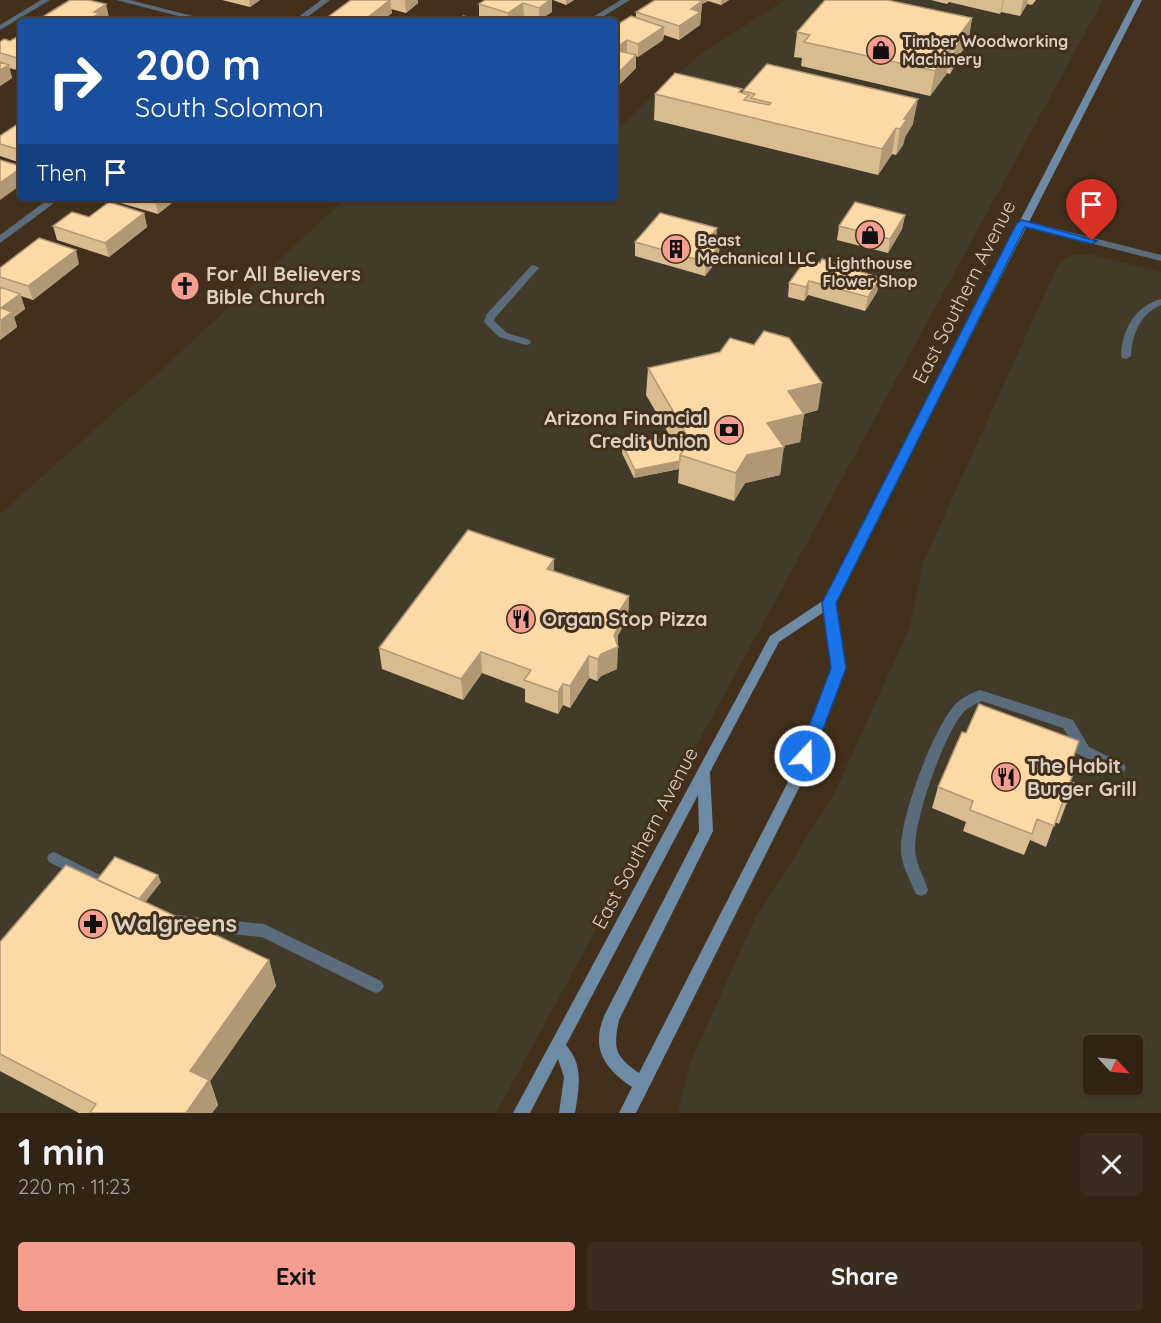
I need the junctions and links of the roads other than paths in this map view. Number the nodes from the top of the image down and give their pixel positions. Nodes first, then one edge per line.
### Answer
1 (46, 0) edge
2 (120, 0) edge
3 (326, 0) edge
4 (626, 0) edge
5 (1138, 0) edge
6 (195, 18) edge
7 (301, 18) edge
8 (595, 18) edge
9 (0, 28) edge
10 (52, 201) edge
11 (1022, 223) junction
12 (0, 240) edge
13 (1161, 258) edge
14 (534, 268) dead end
15 (1161, 302) edge
16 (526, 342) dead end
17 (1126, 356) dead end
18 (829, 603) junction
19 (958, 709) junction
20 (978, 714) edge
21 (1058, 742) edge
22 (1083, 749) junction
23 (1119, 768) dead end
24 (704, 771) junction
25 (54, 858) dead end
26 (104, 883) edge
27 (921, 890) dead end
28 (163, 913) edge
29 (376, 986) dead end
30 (557, 1046) junction
31 (642, 1085) junction
32 (521, 1113) edge
33 (567, 1113) edge
34 (627, 1113) edge

1 - 9 street
2 - 6 street
3 - 7 street
4 - 8 street
5 - 11 main road, East Southern Avenue
10 - 12 street
11 - 13 street
11 - 18 main road, East Southern Avenue
14 - 16 street
15 - 17 street
18 - 24 main road, East Southern Avenue
18 - 31 main road
19 - 20 street
19 - 22 street
19 - 27 street
21 - 22 street
22 - 23 street
24 - 30 main road, East Southern Avenue
24 - 31 main road
25 - 26 street
28 - 29 street
30 - 32 main road, East Southern Avenue
30 - 33 main road
31 - 34 main road

